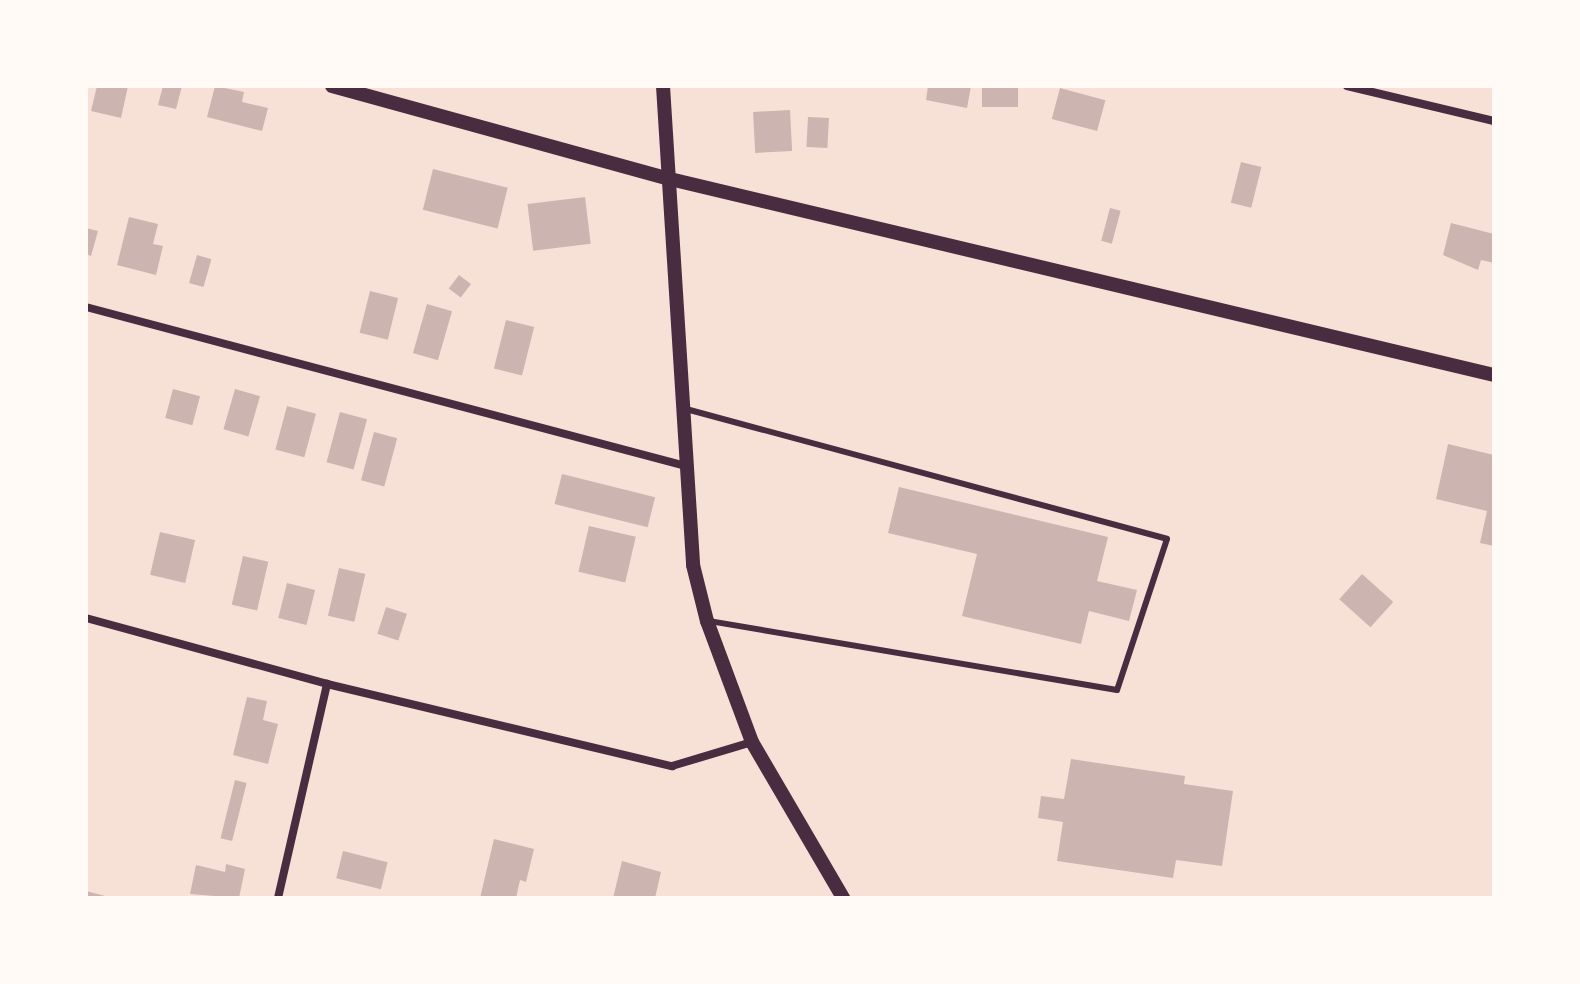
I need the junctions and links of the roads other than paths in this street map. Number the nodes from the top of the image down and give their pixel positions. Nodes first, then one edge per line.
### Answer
1 (332, 86) edge
2 (663, 86) edge
3 (1347, 86) edge
4 (1494, 121) edge
5 (670, 179) junction
6 (86, 307) edge
7 (1494, 375) edge
8 (686, 409) junction
9 (686, 466) junction
10 (86, 618) edge
11 (707, 621) junction
12 (327, 684) junction
13 (752, 742) junction
14 (278, 898) edge
15 (843, 898) edge

1 - 5 street
2 - 5 street
3 - 4 street
5 - 7 street
5 - 8 street
6 - 9 street
8 - 9 street
8 - 11 lane
9 - 11 street
10 - 12 street
11 - 13 street
12 - 13 street
12 - 14 street
13 - 15 street

